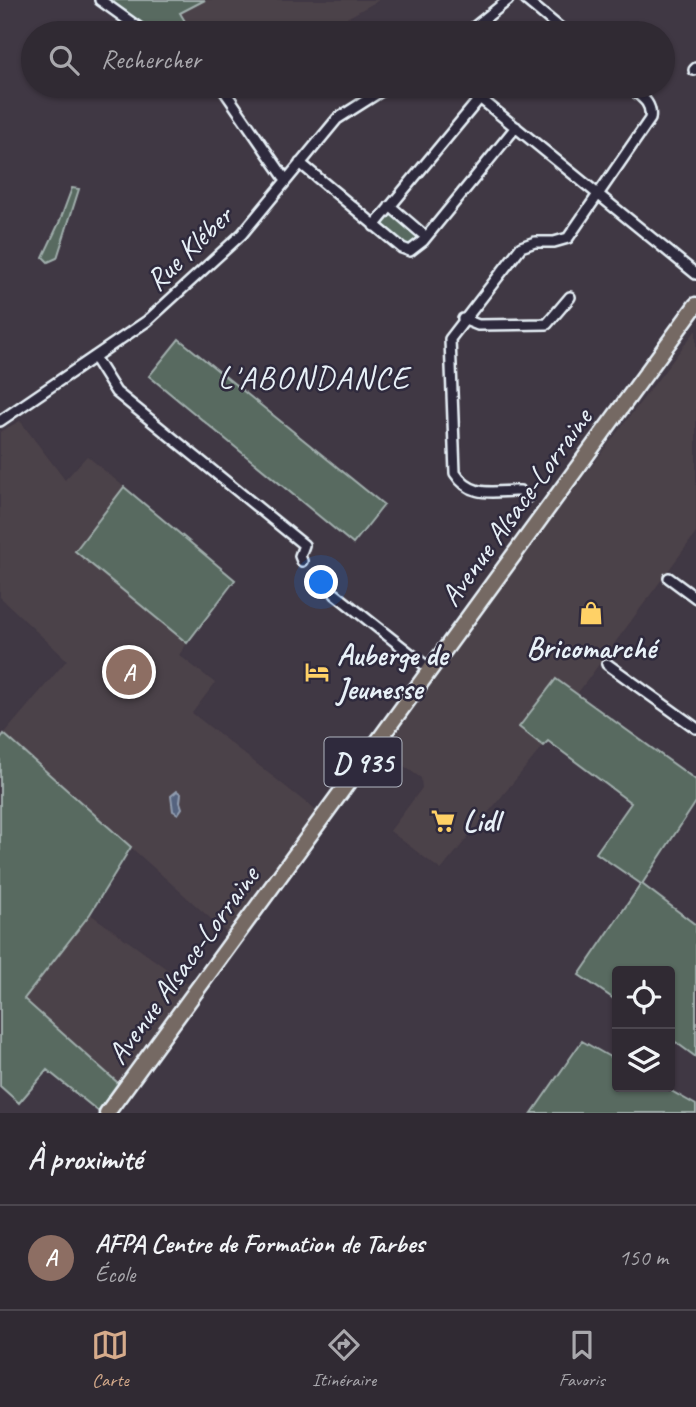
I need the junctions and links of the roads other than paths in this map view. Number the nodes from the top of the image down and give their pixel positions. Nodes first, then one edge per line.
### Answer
1 (100, 0) edge
2 (508, 0) edge
3 (526, 0) edge
4 (495, 3) edge
5 (129, 21) edge
6 (478, 21) edge
7 (551, 21) edge
8 (229, 98) edge
9 (370, 98) edge
10 (480, 98) joint
11 (643, 98) edge
12 (516, 127) junction
13 (300, 163) junction
14 (286, 180) junction
15 (599, 196) junction
16 (390, 206) junction
17 (374, 226) junction
18 (426, 237) junction
19 (696, 274) edge
20 (570, 297) dead end
21 (696, 305) edge
22 (463, 319) junction
23 (696, 322) edge
24 (94, 357) junction
25 (619, 410) junction
26 (0, 421) edge
27 (528, 497) dead end
28 (302, 561) dead end
29 (669, 578) dead end
30 (335, 594) dead end
31 (696, 598) edge
32 (607, 664) dead end
33 (430, 669) junction
34 (696, 728) edge
35 (107, 1113) edge

1 - 5 street
2 - 4 street
3 - 7 street
4 - 6 street
8 - 14 street
9 - 13 street, Rue Kléber
10 - 12 street
10 - 16 street
11 - 15 street
12 - 15 street
12 - 18 street
13 - 14 street, Rue Kléber
13 - 17 street
14 - 24 street, Rue Kléber
15 - 19 street
15 - 22 street
16 - 17 street
16 - 18 street
17 - 18 street
20 - 22 street
21 - 25 main road, Avenue Alsace-Lorraine / D 935
22 - 27 street
23 - 25 main road
24 - 26 street, Rue Kléber
24 - 28 street
25 - 33 main road, Avenue Alsace-Lorraine / D 935
29 - 31 street
30 - 33 street
32 - 34 street
33 - 35 main road, Avenue Alsace-Lorraine / D 935

